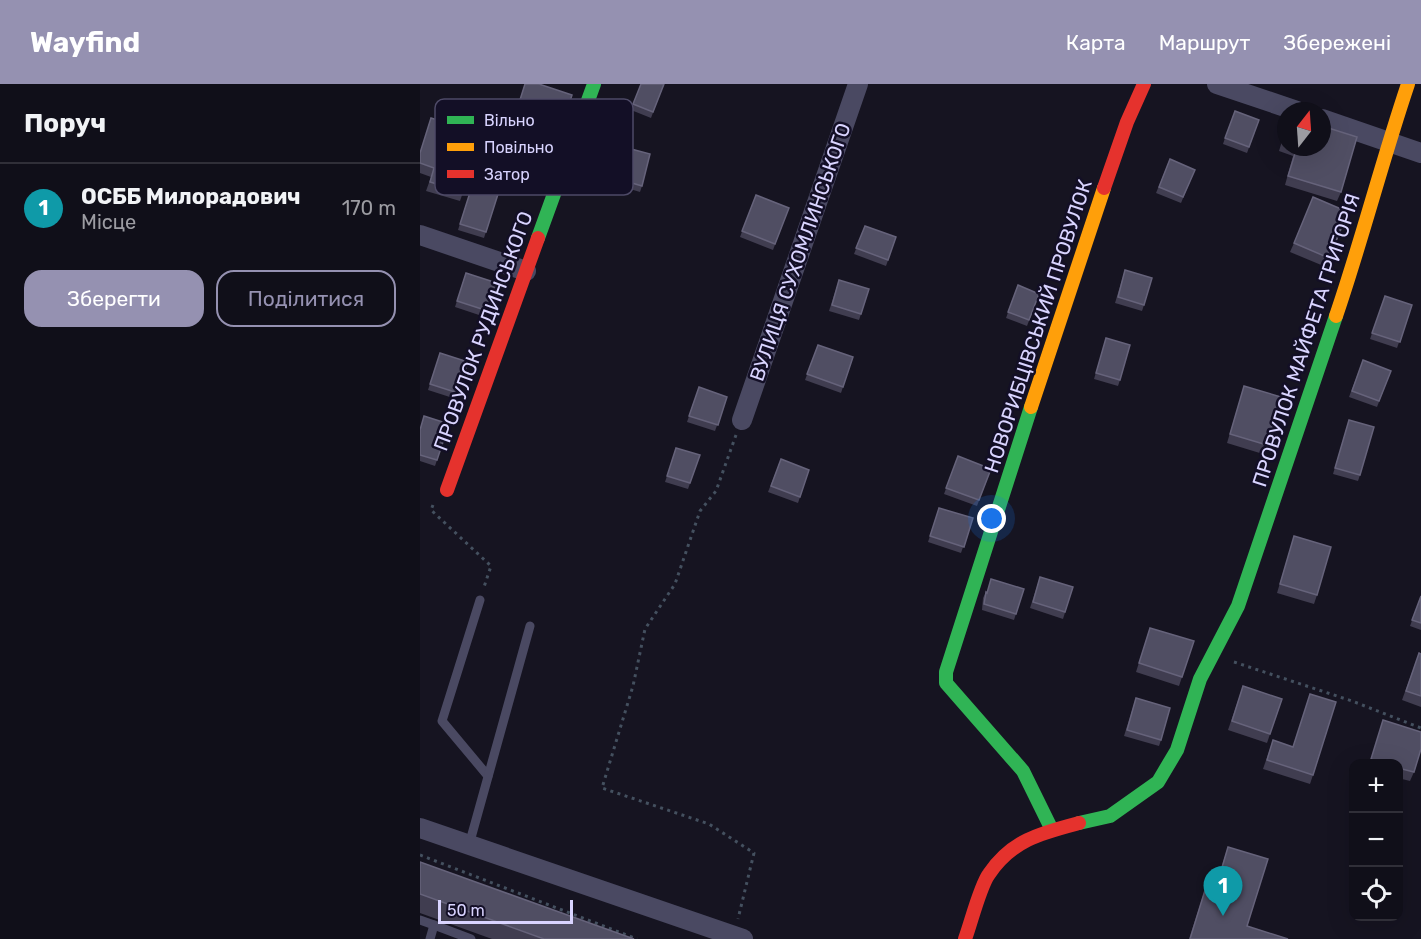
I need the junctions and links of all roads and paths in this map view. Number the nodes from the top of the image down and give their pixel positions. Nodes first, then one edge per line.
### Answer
1 (594, 84) edge
2 (858, 84) edge
3 (1144, 84) edge
4 (1217, 84) edge
5 (1408, 84) edge
6 (589, 99) edge
7 (1277, 104) edge
8 (1331, 122) edge
9 (1388, 142) junction
10 (1421, 153) edge
11 (554, 195) edge
12 (420, 235) edge
13 (526, 271) junction
14 (742, 420) joint
15 (447, 490) joint
16 (480, 600) joint
17 (530, 626) dead end
18 (1213, 655) junction
19 (1421, 728) edge
20 (488, 776) junction
21 (420, 828) edge
22 (1052, 830) junction
23 (469, 845) junction
24 (420, 855) edge
25 (420, 920) edge
26 (434, 926) junction
27 (738, 937) edge
28 (430, 939) edge
29 (471, 939) edge
30 (637, 939) edge
31 (965, 939) edge

1 - 6 street, ПРОВУЛОК РУДИНСЬКОГО
2 - 14 street, ВУЛИЦЯ СУХОМЛИНСЬКОГО
3 - 22 street, НОВОРИБЦІВСЬКИЙ ПРОВУЛОК
4 - 7 street
5 - 9 street, ПРОВУЛОК МАЙФЕТА ГРИГОРІЯ
8 - 9 street
9 - 10 street
9 - 18 street, ПРОВУЛОК МАЙФЕТА ГРИГОРІЯ
11 - 13 street, ПРОВУЛОК РУДИНСЬКОГО
12 - 13 street
13 - 15 street, ПРОВУЛОК РУДИНСЬКОГО
14 - 27 path
15 - 16 path
16 - 20 lane
17 - 20 lane
18 - 19 path
18 - 22 street, ПРОВУЛОК МАЙФЕТА ГРИГОРІЯ
20 - 23 lane
21 - 23 street
22 - 31 street, ПРОВУЛОК МАЙФЕТА ГРИГОРІЯ
23 - 27 street
24 - 30 path
25 - 26 lane
26 - 28 lane
26 - 29 lane

